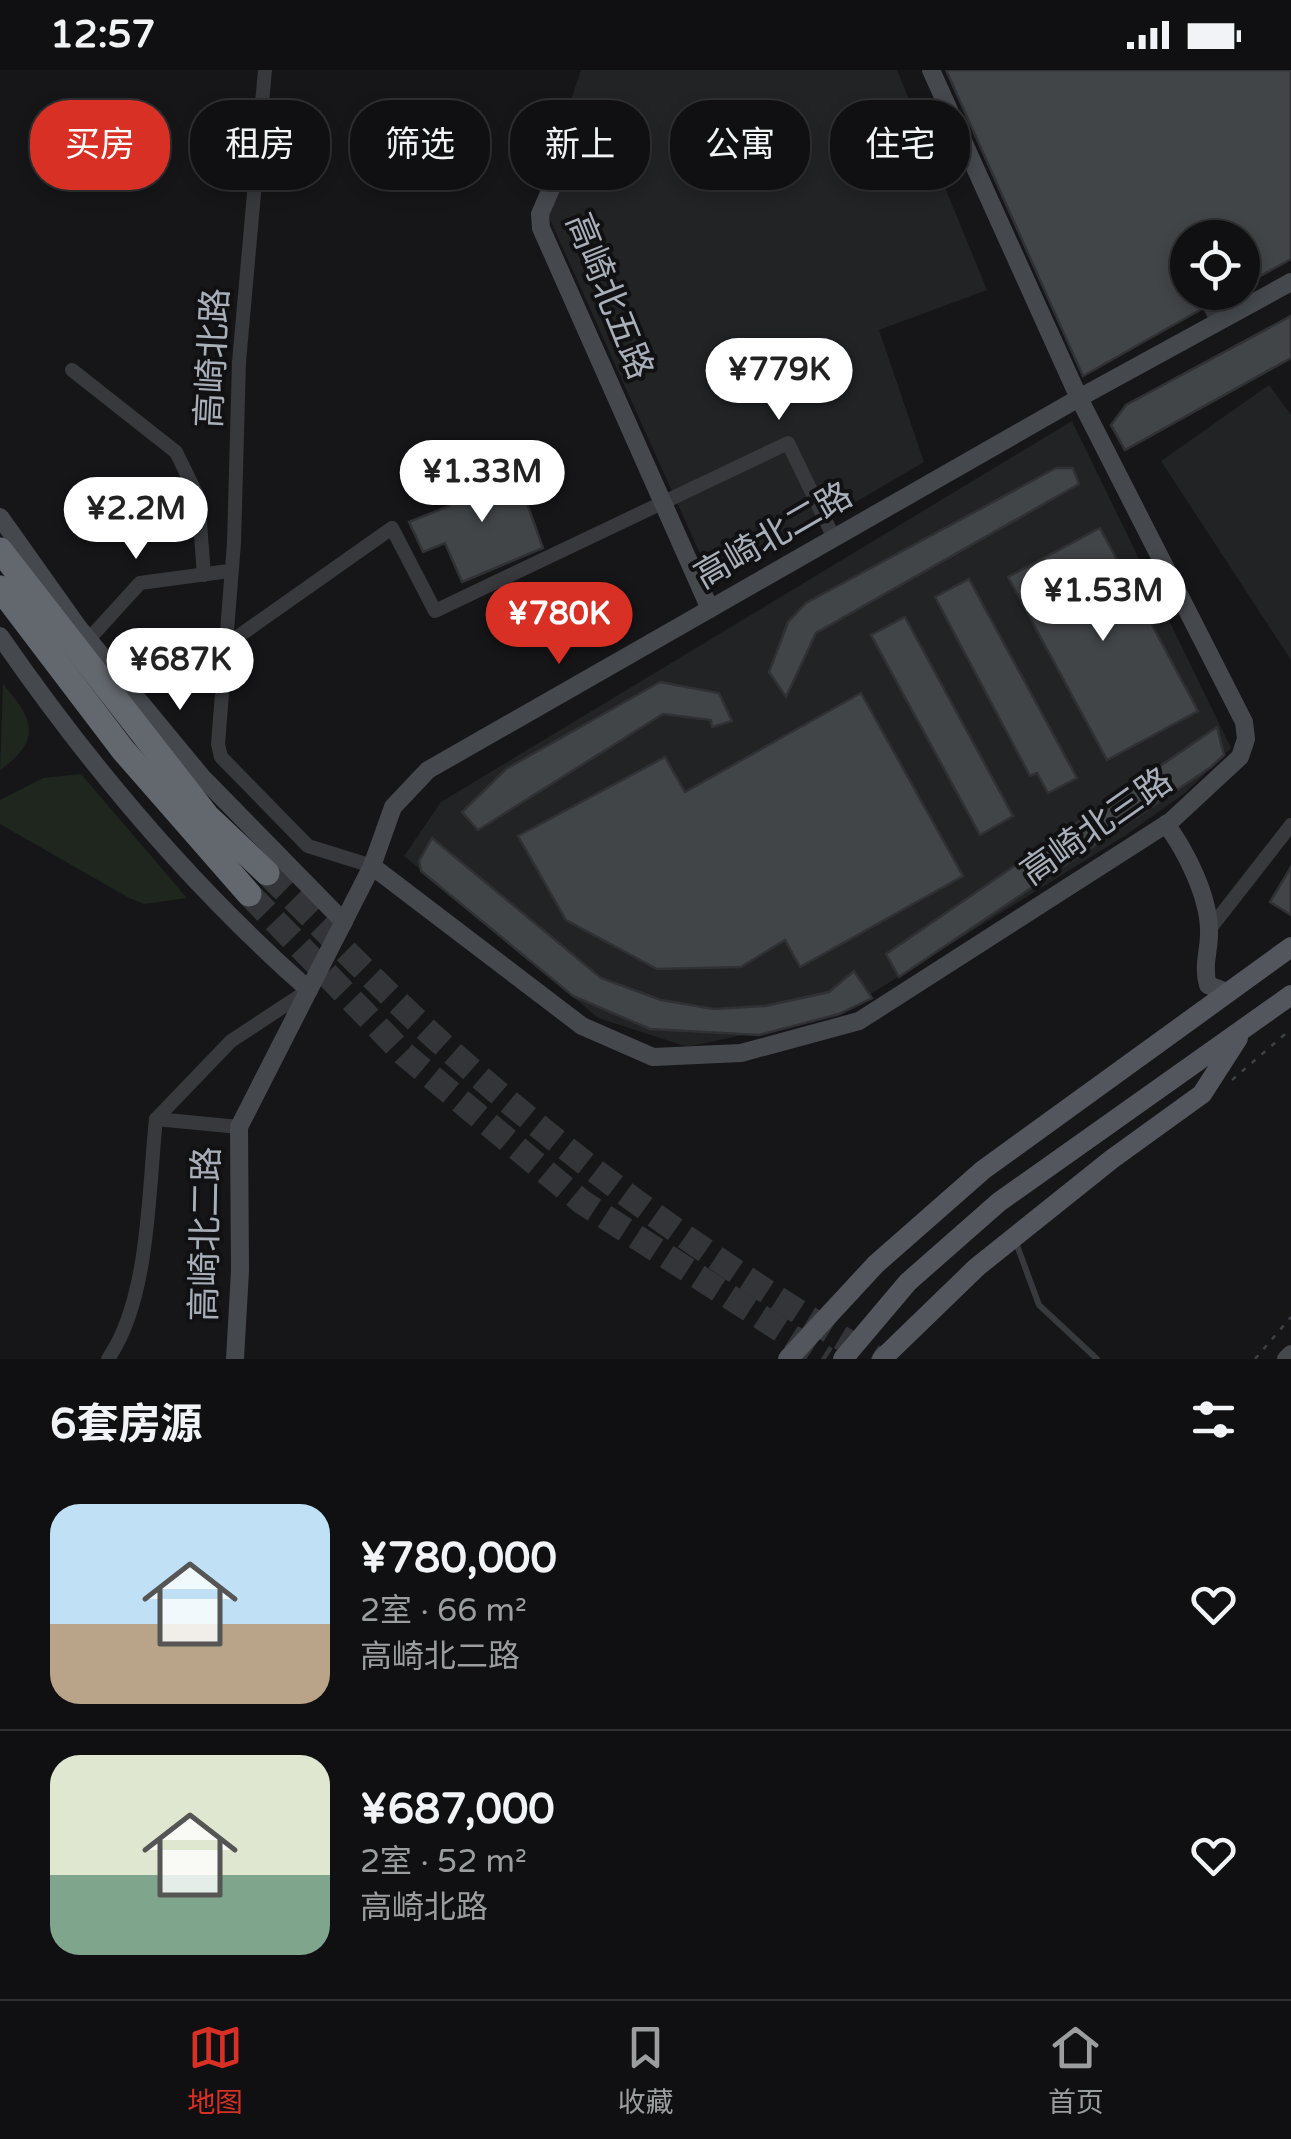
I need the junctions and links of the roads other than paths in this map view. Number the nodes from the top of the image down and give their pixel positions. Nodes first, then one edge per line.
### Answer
1 (265, 70) edge
2 (932, 70) edge
3 (551, 190) edge
4 (1291, 282) edge
5 (72, 370) dead end
6 (1079, 398) junction
7 (663, 504) junction
8 (0, 517) edge
9 (834, 538) junction
10 (0, 550) edge
11 (229, 571) junction
12 (204, 575) junction
13 (0, 588) edge
14 (710, 608) junction
15 (0, 636) edge
16 (88, 640) junction
17 (226, 645) junction
18 (1166, 824) junction
19 (1291, 826) edge
20 (372, 866) junction
21 (267, 873) tunnel mouth
22 (249, 894) tunnel mouth
23 (344, 922) junction
24 (1209, 930) junction
25 (1291, 947) edge
26 (309, 990) junction
27 (1227, 992) junction
28 (1291, 995) edge
29 (1244, 1028) junction
30 (156, 1119) junction
31 (239, 1127) junction
32 (1014, 1237) junction
33 (108, 1359) edge
34 (234, 1359) edge
35 (788, 1359) edge
36 (843, 1359) edge
37 (882, 1359) edge
38 (1097, 1359) edge

1 - 11 street, 高崎北路
2 - 6 street, 高崎北三路
3 - 7 street, 高崎北五路
4 - 6 street, 高崎北二路
5 - 12 street
6 - 9 street, 高崎北二路
6 - 18 street, 高崎北三路
7 - 9 street
7 - 14 street, 高崎北五路
7 - 17 street
8 - 16 street
9 - 14 street, 高崎北二路
10 - 21 highway
11 - 12 street
11 - 17 street, 高崎北路
12 - 16 street
13 - 22 highway
14 - 20 street, 高崎北二路
15 - 26 street
16 - 23 street
17 - 20 street, 高崎北路
18 - 20 street, 高崎北三路
18 - 24 street
19 - 24 street
20 - 23 street, 高崎北二路
23 - 26 street, 高崎北二路
24 - 27 street
25 - 27 main road
26 - 30 street
26 - 31 street, 高崎北二路
27 - 35 main road
28 - 29 main road
29 - 32 main road
29 - 36 main road
30 - 31 street
30 - 33 street
31 - 34 street, 高崎北二路
32 - 37 main road
32 - 38 lane

